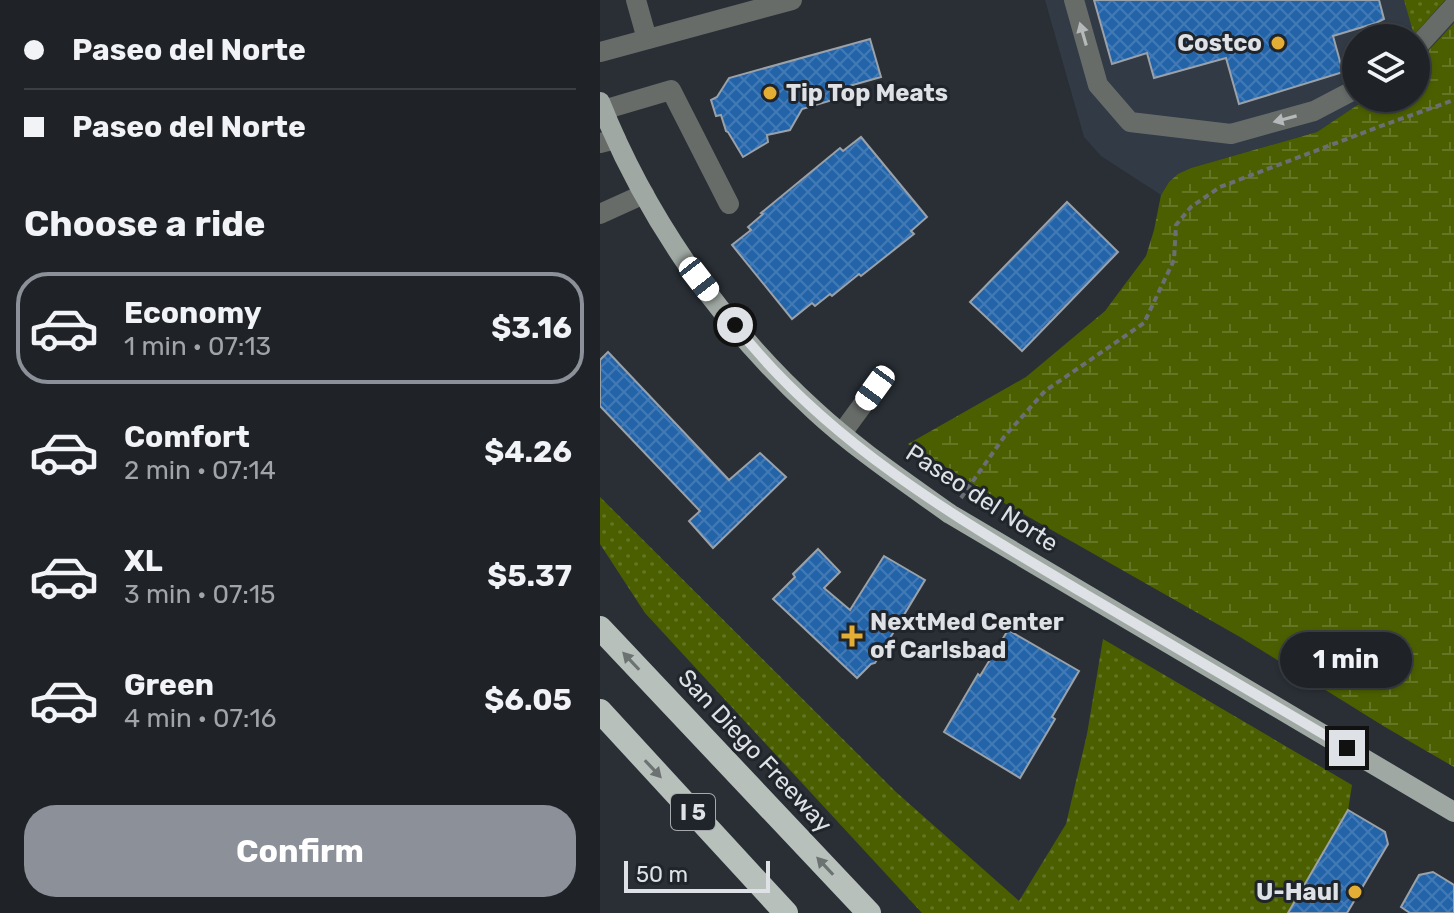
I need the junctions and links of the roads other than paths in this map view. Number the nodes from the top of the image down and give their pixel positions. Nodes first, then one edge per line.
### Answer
1 (636, 0) edge
2 (792, 0) edge
3 (1074, 0) edge
4 (1454, 6) edge
5 (1430, 33) edge
6 (647, 39) junction
7 (600, 52) edge
8 (1342, 96) edge
9 (602, 106) edge
10 (608, 141) edge
11 (644, 194) junction
12 (729, 204) dead end
13 (600, 214) edge
14 (875, 388) dead end
15 (842, 433) junction
16 (602, 626) edge
17 (600, 711) edge
18 (1454, 812) edge
19 (786, 913) edge
20 (869, 913) edge

1 - 6 lane
2 - 6 lane
8 -> 3 lane
4 - 5 lane
6 - 7 lane
9 - 10 main road, Paseo del Norte
9 - 12 lane
10 - 11 main road, Paseo del Norte
11 - 13 lane
11 - 15 main road, Paseo del Norte
14 - 15 lane
15 - 18 main road, Paseo del Norte
20 -> 16 highway, San Diego Freeway / I 5
17 -> 19 highway, I 5

